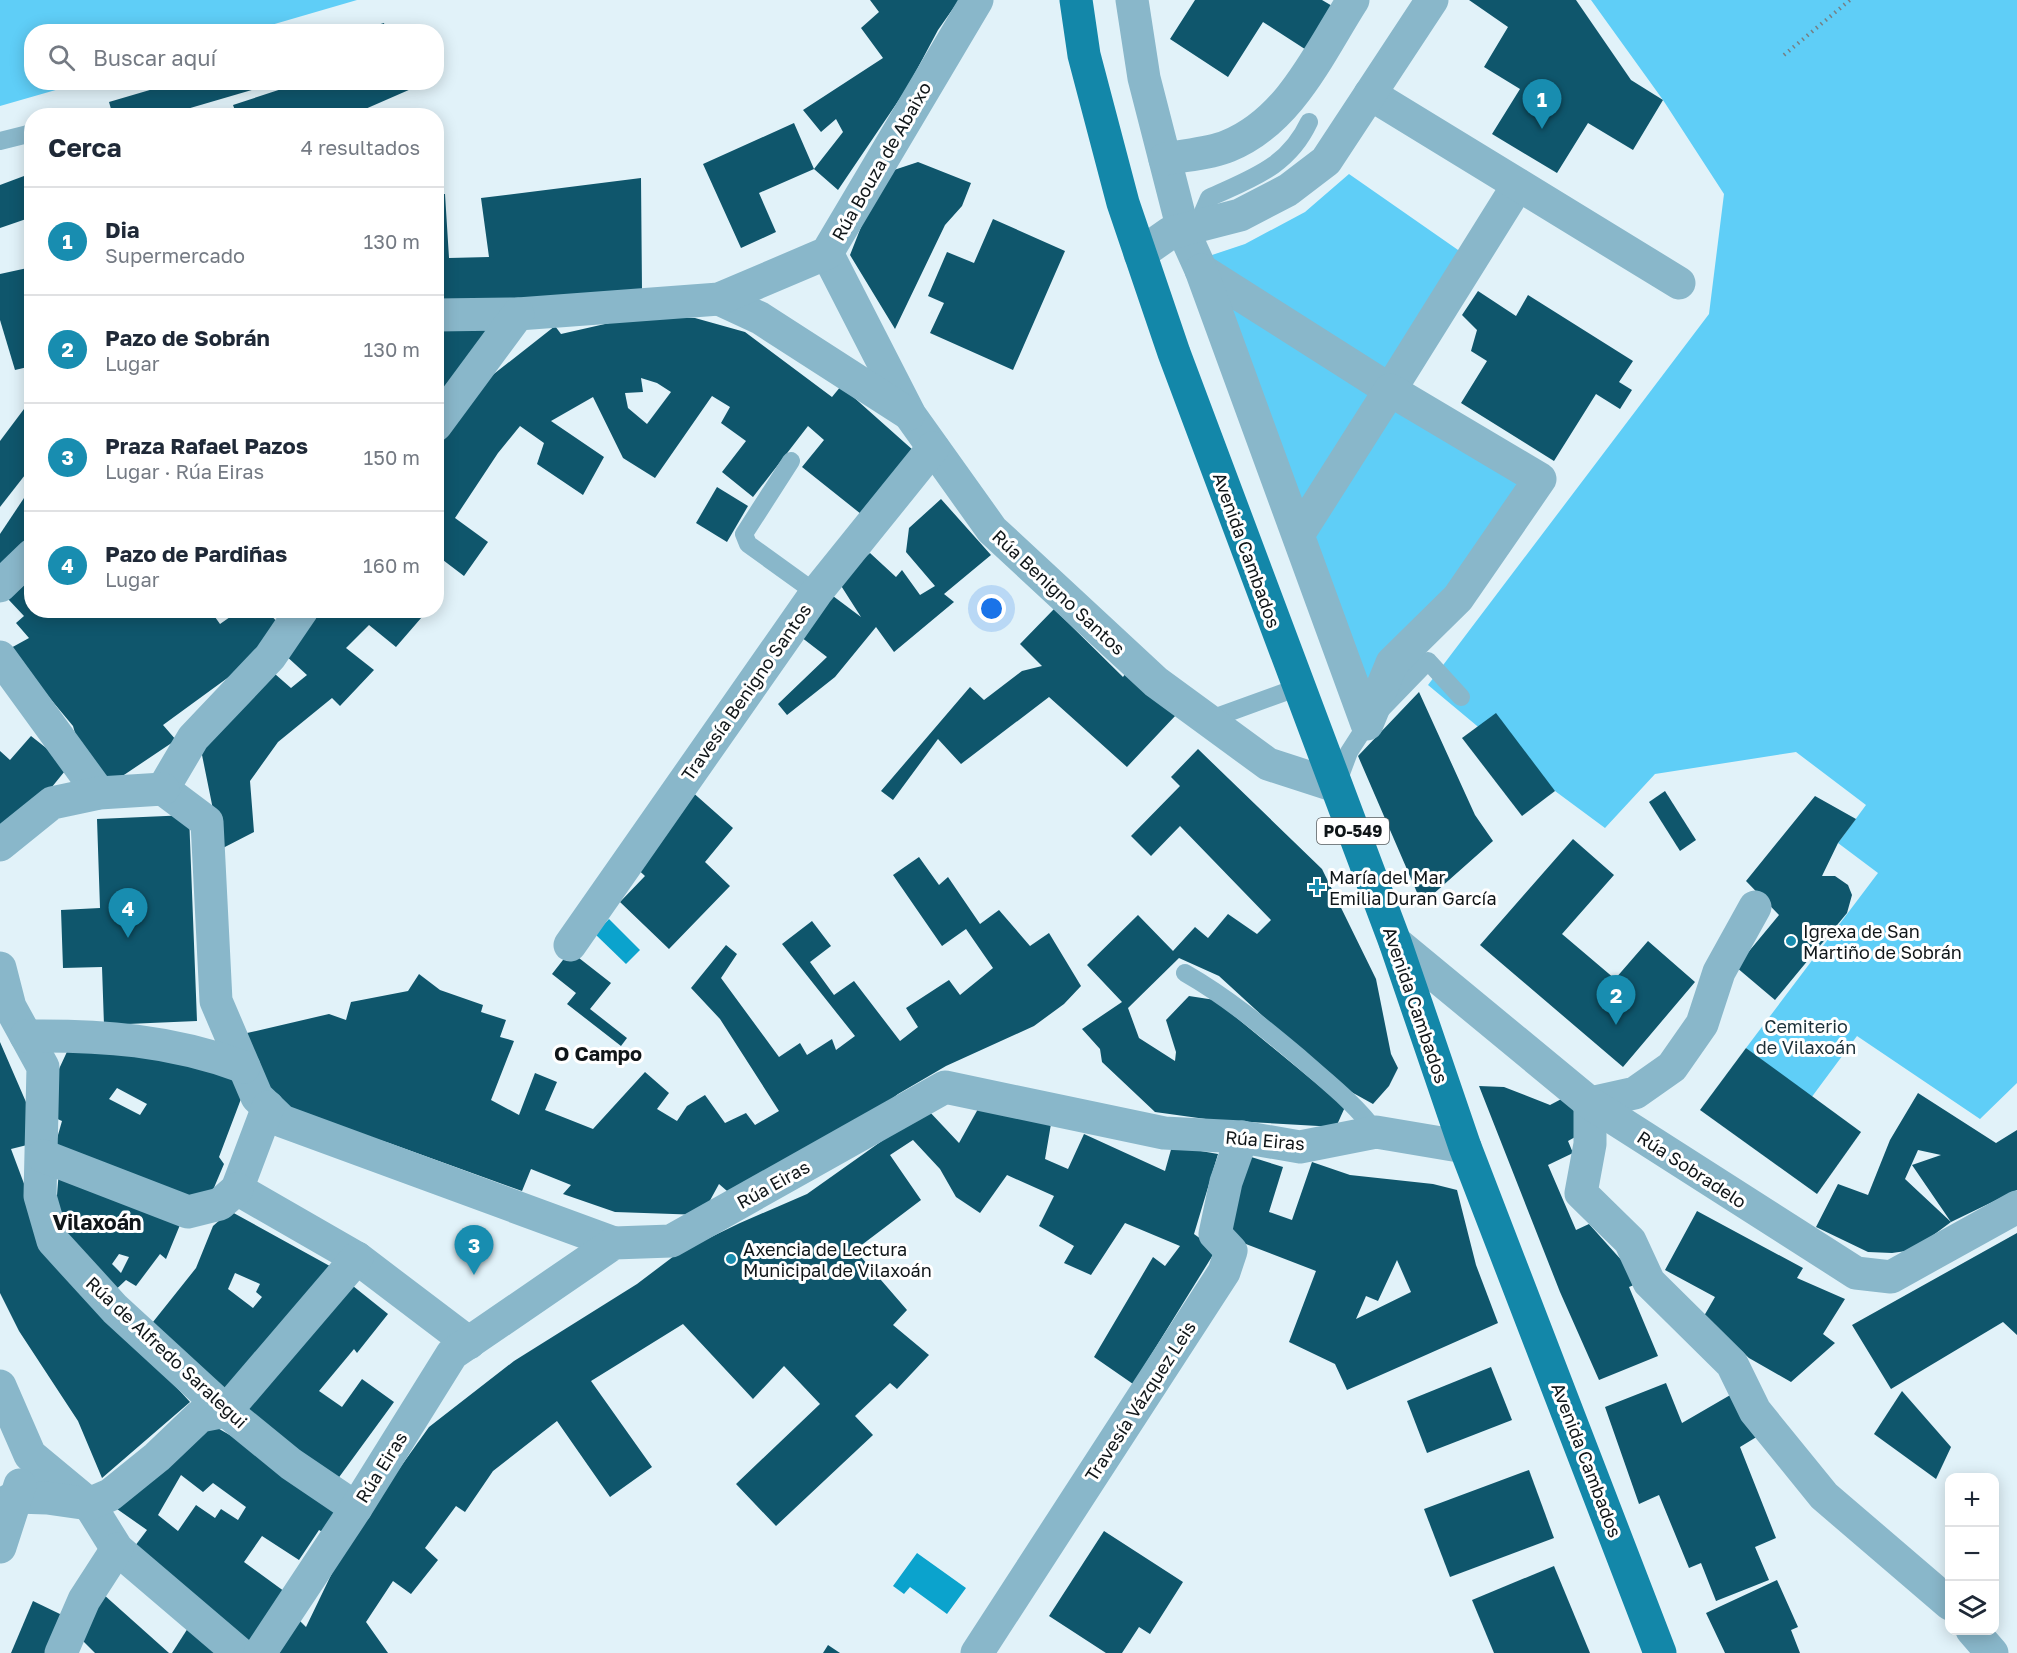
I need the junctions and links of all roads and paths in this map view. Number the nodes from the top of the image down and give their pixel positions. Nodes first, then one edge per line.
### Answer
1 (977, 0) edge
2 (1076, 0) edge
3 (1132, 0) edge
4 (1353, 0) edge
5 (1432, 0) edge
6 (1850, 0) edge
7 (1784, 55) dead end
8 (1370, 94) junction
9 (1309, 122) dead end
10 (24, 135) edge
11 (0, 141) edge
12 (1165, 159) junction
13 (1518, 185) junction
14 (1190, 228) junction
15 (827, 253) junction
16 (1140, 254) junction
17 (1201, 270) junction
18 (1679, 283) dead end
19 (719, 299) junction
20 (518, 314) junction
21 (444, 315) edge
22 (1390, 390) junction
23 (444, 414) edge
24 (910, 415) junction
25 (933, 448) junction
26 (791, 461) dead end
27 (1298, 535) junction
28 (816, 593) junction
29 (297, 618) edge
30 (0, 657) edge
31 (1299, 687) junction
32 (1461, 697) dead end
33 (1208, 720) junction
34 (1367, 724) junction
35 (1336, 786) junction
36 (163, 789) junction
37 (99, 793) junction
38 (0, 845) edge
39 (1755, 907) dead end
40 (1395, 942) junction
41 (570, 945) dead end
42 (1185, 973) dead end
43 (2, 980) edge
44 (26, 1036) junction
45 (244, 1067) junction
46 (1590, 1103) junction
47 (268, 1107) junction
48 (1376, 1132) junction
49 (1242, 1137) junction
50 (1465, 1147) junction
51 (43, 1156) junction
52 (237, 1189) junction
53 (2017, 1208) edge
54 (614, 1243) junction
55 (357, 1258) junction
56 (469, 1342) junction
57 (0, 1386) edge
58 (226, 1411) junction
59 (30, 1455) junction
60 (8, 1501) edge
61 (89, 1504) junction
62 (356, 1508) junction
63 (0, 1547) edge
64 (117, 1549) junction
65 (1945, 1600) edge
66 (1976, 1635) edge
67 (61, 1653) edge
68 (239, 1653) edge
69 (260, 1653) edge
70 (977, 1653) edge
71 (1660, 1653) edge
72 (1992, 1653) edge

1 - 15 street, Rúa Bouza de Abaixo
2 - 16 main road, Avenida Cambados / PO-549
3 - 12 street
4 - 12 street
5 - 8 street
6 - 7 path
8 - 13 street
8 - 14 street
9 - 14 lane
10 - 11 lane
12 - 14 street
13 - 18 street
13 - 22 street
14 - 16 street
14 - 17 street
15 - 19 street, Rúa Bouza de Abaixo
15 - 24 street, Rúa Benigno Santos
16 - 31 main road, Avenida Cambados / PO-549
17 - 22 street
17 - 27 street
19 - 20 street, Rúa Bouza de Abaixo
19 - 24 street
20 - 21 street, Rúa Bouza de Abaixo
20 - 23 street
22 - 27 street
22 - 34 street
24 - 25 street, Rúa Benigno Santos
25 - 28 street, Travesía Benigno Santos
25 - 33 street, Rúa Benigno Santos
26 - 28 lane
27 - 34 street
28 - 41 street, Travesía Benigno Santos
29 - 36 street
30 - 37 street
31 - 33 lane
31 - 35 main road, Avenida Cambados / PO-549
32 - 34 lane
33 - 35 street, Rúa Benigno Santos
34 - 35 lane
35 - 40 main road, Avenida Cambados / PO-549
36 - 37 street
36 - 45 street
37 - 38 street
39 - 46 street
40 - 46 street, Rúa Sobradelo
40 - 50 main road, Avenida Cambados / PO-549
42 - 48 lane
43 - 44 street, Rúa de Alfredo Saralegui
44 - 45 street
44 - 51 street, Rúa de Alfredo Saralegui
45 - 47 street
46 - 53 street, Rúa Sobradelo
46 - 65 street
47 - 52 street
47 - 54 street
48 - 49 street, Rúa Eiras
48 - 50 street, Rúa Eiras
49 - 54 street, Rúa Eiras
49 - 70 street, Travesía Vázquez Leis
50 - 71 main road, Avenida Cambados / PO-549
51 - 52 street
51 - 58 street, Rúa de Alfredo Saralegui
52 - 55 street
54 - 56 street, Rúa Eiras
55 - 56 street
55 - 58 street
56 - 62 street, Rúa Eiras
57 - 59 street
58 - 61 street
58 - 62 street, Rúa de Alfredo Saralegui
59 - 60 street
59 - 61 street
60 - 61 street
60 - 63 street
61 - 64 street
62 - 69 street, Rúa Eiras
64 - 67 street
64 - 68 street
66 - 72 street

